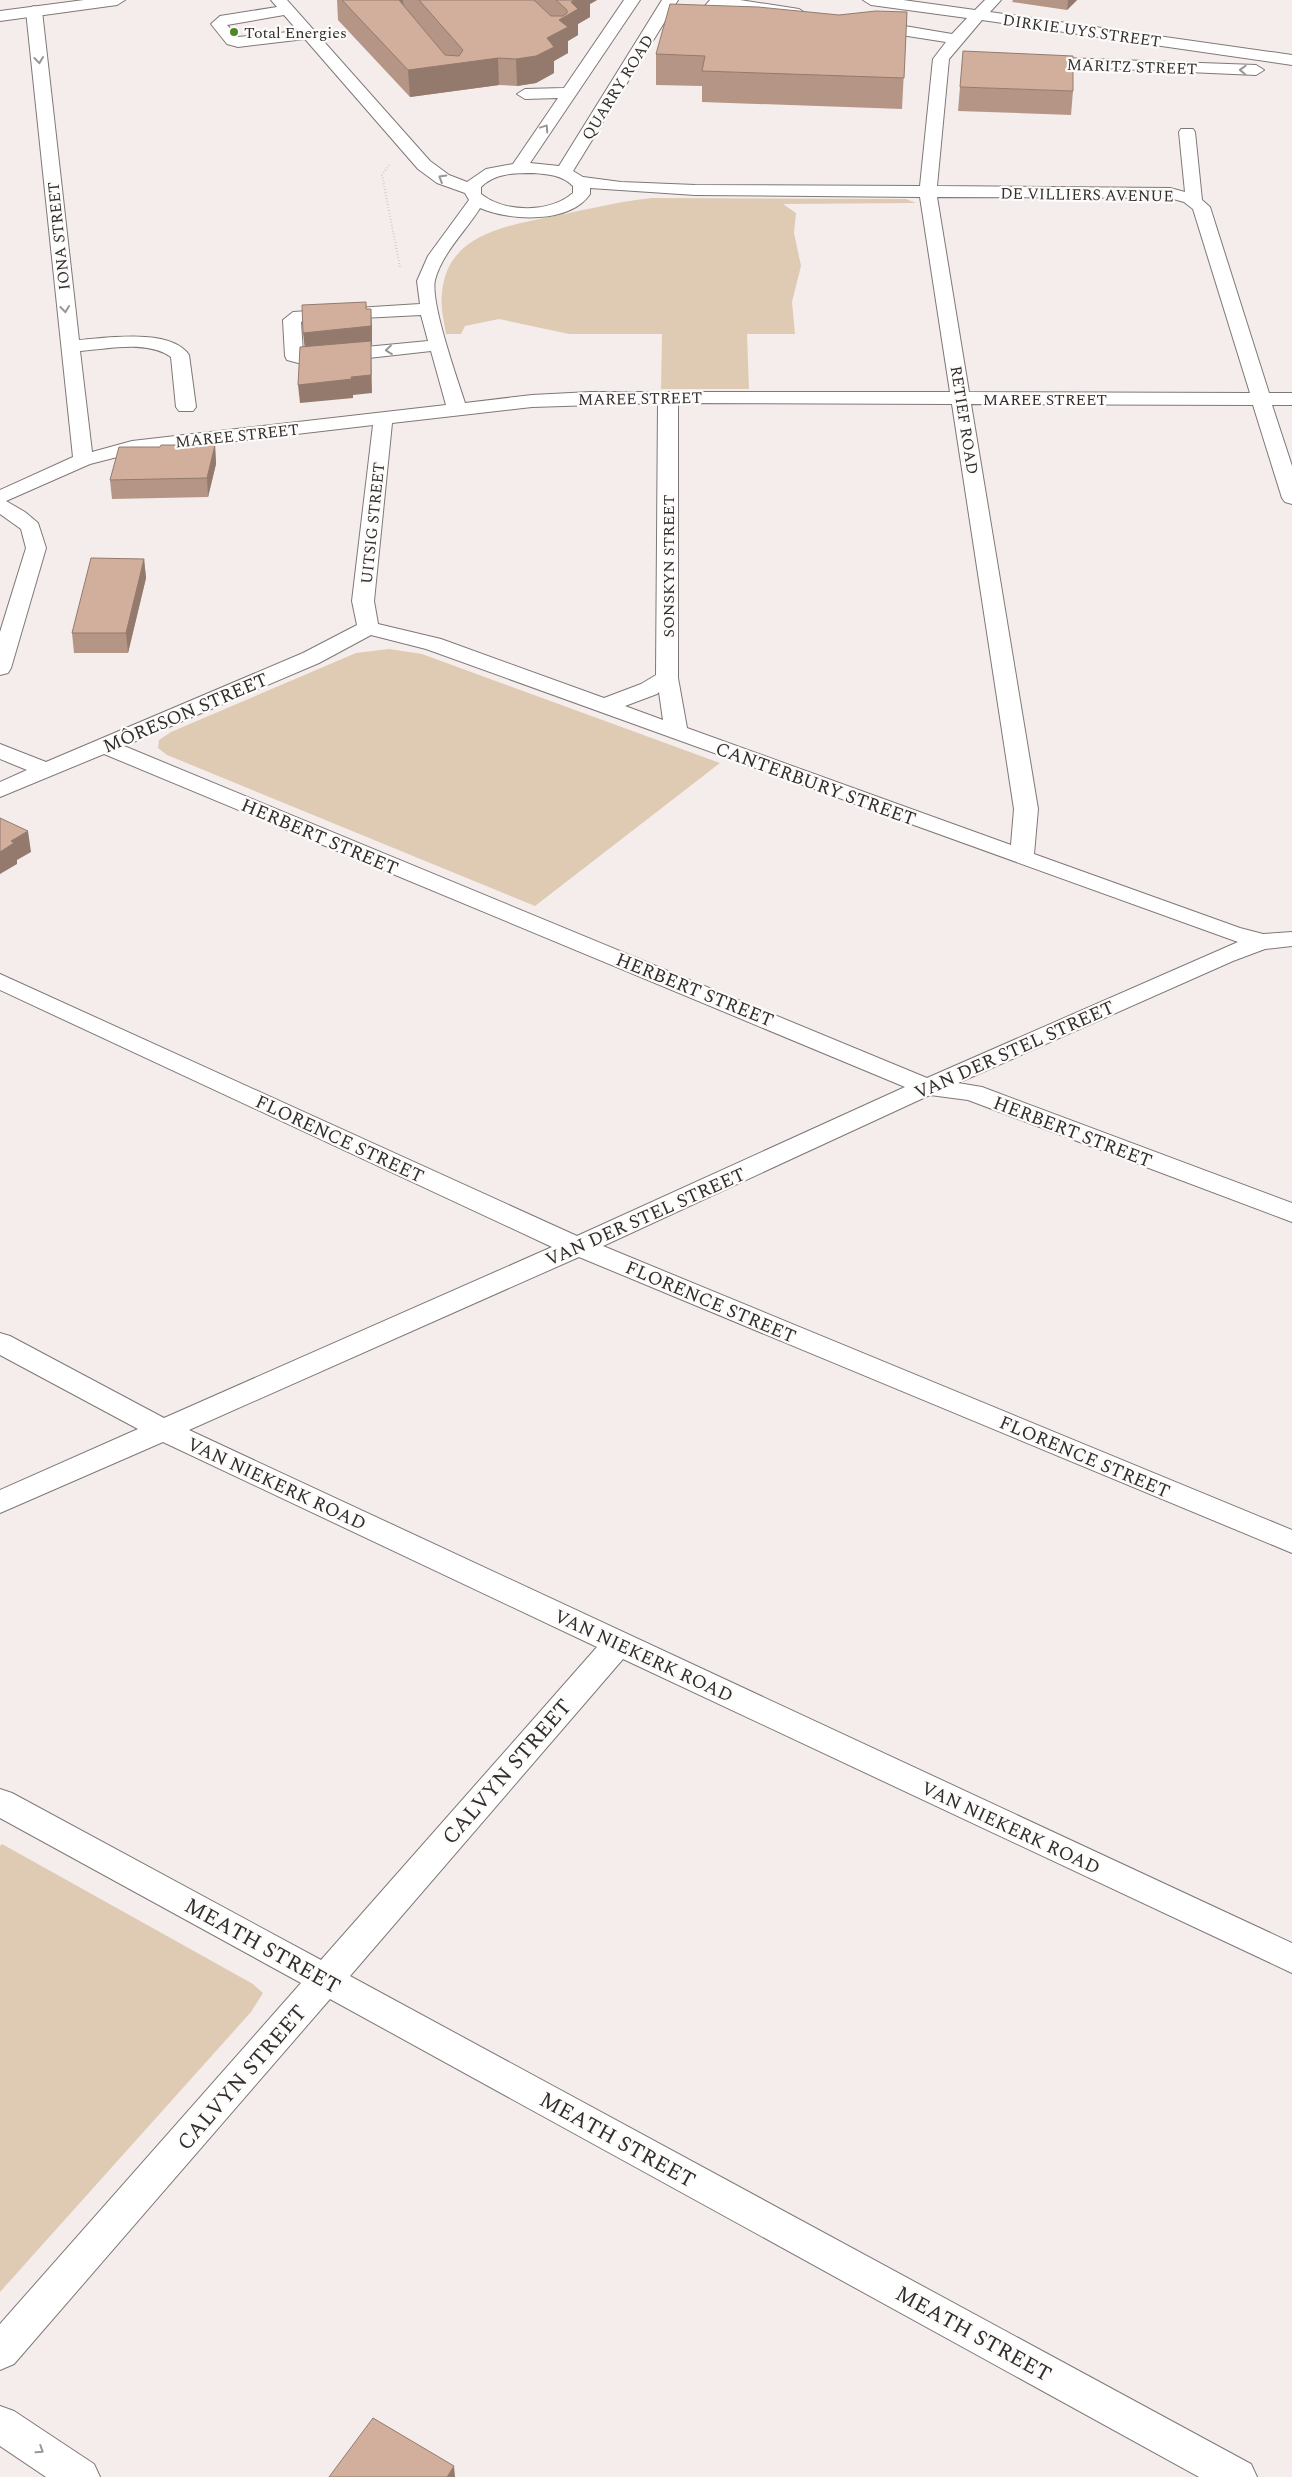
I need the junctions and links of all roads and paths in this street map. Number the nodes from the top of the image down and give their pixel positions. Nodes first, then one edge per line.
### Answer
1 (117, 0) edge
2 (632, 0) edge
3 (670, 0) edge
4 (871, 0) edge
5 (993, 0) edge
6 (921, 4) edge
7 (283, 5) edge
8 (34, 12) junction
9 (0, 16) edge
10 (812, 16) edge
11 (978, 16) junction
12 (851, 22) edge
13 (743, 26) edge
14 (900, 30) junction
15 (308, 34) junction
16 (862, 37) edge
17 (956, 39) junction
18 (1292, 60) edge
19 (1023, 62) edge
20 (1292, 71) edge
21 (568, 93) junction
22 (525, 94) dead end
23 (1187, 132) dead end
24 (418, 156) junction
25 (394, 161) dead end
26 (518, 169) junction
27 (497, 172) junction
28 (563, 173) junction
29 (579, 182) junction
30 (695, 190) junction
31 (928, 191) junction
32 (474, 195) junction
33 (1194, 200) junction
34 (573, 202) junction
35 (540, 211) junction
36 (447, 244) junction
37 (400, 272) dead end
38 (428, 310) junction
39 (438, 345) junction
40 (69, 346) junction
41 (668, 398) junction
42 (1261, 398) junction
43 (962, 399) junction
44 (1292, 399) edge
45 (186, 407) dead end
46 (457, 409) junction
47 (383, 418) junction
48 (83, 460) junction
49 (0, 497) edge
50 (1292, 498) edge
51 (0, 506) edge
52 (368, 628) junction
53 (0, 668) edge
54 (667, 678) junction
55 (604, 706) junction
56 (633, 717) junction
57 (677, 733) junction
58 (104, 746) junction
59 (0, 751) edge
60 (46, 770) junction
61 (0, 790) edge
62 (1022, 858) junction
63 (1292, 939) edge
64 (1264, 941) junction
65 (1292, 948) edge
66 (0, 981) edge
67 (927, 1087) junction
68 (1292, 1213) edge
69 (579, 1246) junction
70 (0, 1342) edge
71 (163, 1430) junction
72 (0, 1502) edge
73 (1292, 1542) edge
74 (619, 1643) junction
75 (0, 1802) edge
76 (1292, 1959) edge
77 (325, 1980) junction
78 (0, 2352) edge
79 (0, 2424) edge
80 (80, 2477) edge
81 (1237, 2477) edge

1 - 8 street
2 - 21 street, QUARRY ROAD
3 - 28 street, QUARRY ROAD
4 - 6 street, DIRKIE UYS STREET
5 - 11 street, RETIEF ROAD
6 - 11 street, DIRKIE UYS STREET
7 - 15 street
7 - 15 street
8 - 9 street
8 -> 40 street, IONA STREET
10 - 13 street
11 - 17 street, RETIEF ROAD
11 - 18 street, DIRKIE UYS STREET
12 - 14 street
14 - 16 street
14 - 17 street
15 - 24 street
17 - 31 street, RETIEF ROAD
20 -> 19 street, MARITZ STREET
21 - 22 street
26 -> 21 street, QUARRY ROAD
23 - 33 street
24 - 27 street
32 -> 24 street
25 - 37 path
26 - 27 street
26 - 28 street
27 - 32 street
28 - 29 street
29 - 30 street, DE VILLIERS AVENUE
29 - 34 street
30 - 31 street, DE VILLIERS AVENUE
30 - 34 street, DE VILLIERS AVENUE
31 - 33 street, DE VILLIERS AVENUE
31 - 43 street, RETIEF ROAD
32 - 35 street
32 - 36 street
33 - 42 street, DE VILLIERS AVENUE
34 - 35 street, DE VILLIERS AVENUE
35 - 36 street, DE VILLIERS AVENUE
36 - 38 street
38 - 39 street
39 -> 38 street
39 - 46 street
40 - 45 street
40 - 48 street, IONA STREET
41 - 43 street, MAREE STREET
41 - 46 street, MAREE STREET
41 - 54 street, SONSKYN STREET
42 - 43 street, MAREE STREET
42 - 44 street, MAREE STREET
42 - 50 street, DE VILLIERS AVENUE
43 - 62 street, RETIEF ROAD
46 - 47 street, MAREE STREET
47 - 48 street, MAREE STREET
47 - 52 street, UITSIG STREET
48 - 49 street, MAREE STREET
51 - 53 street
52 - 55 street, CANTERBURY STREET
52 - 58 street, MÔRESON STREET
54 - 55 street
54 - 56 street
54 - 57 street, SONSKYN STREET
55 - 56 street, CANTERBURY STREET
56 - 57 street, CANTERBURY STREET
57 - 62 street, CANTERBURY STREET
58 - 60 street, MÔRESON STREET
58 - 67 street, HERBERT STREET
59 - 60 street
60 - 61 street, MÔRESON STREET
62 - 64 street, CANTERBURY STREET
63 - 64 street, VAN DER STEL STREET
64 - 65 street, CANTERBURY STREET
64 - 67 street, VAN DER STEL STREET
66 - 69 street, FLORENCE STREET
67 - 68 street, HERBERT STREET
67 - 69 street, VAN DER STEL STREET
69 - 71 street, VAN DER STEL STREET
69 - 73 street, FLORENCE STREET
70 - 71 street, VAN NIEKERK ROAD
71 - 72 street, VAN DER STEL STREET
71 - 74 street, VAN NIEKERK ROAD
74 - 76 street, VAN NIEKERK ROAD
74 - 77 street, CALVYN STREET
75 - 77 street, MEATH STREET
77 - 78 street, CALVYN STREET
77 - 81 street, MEATH STREET
79 -> 80 street

